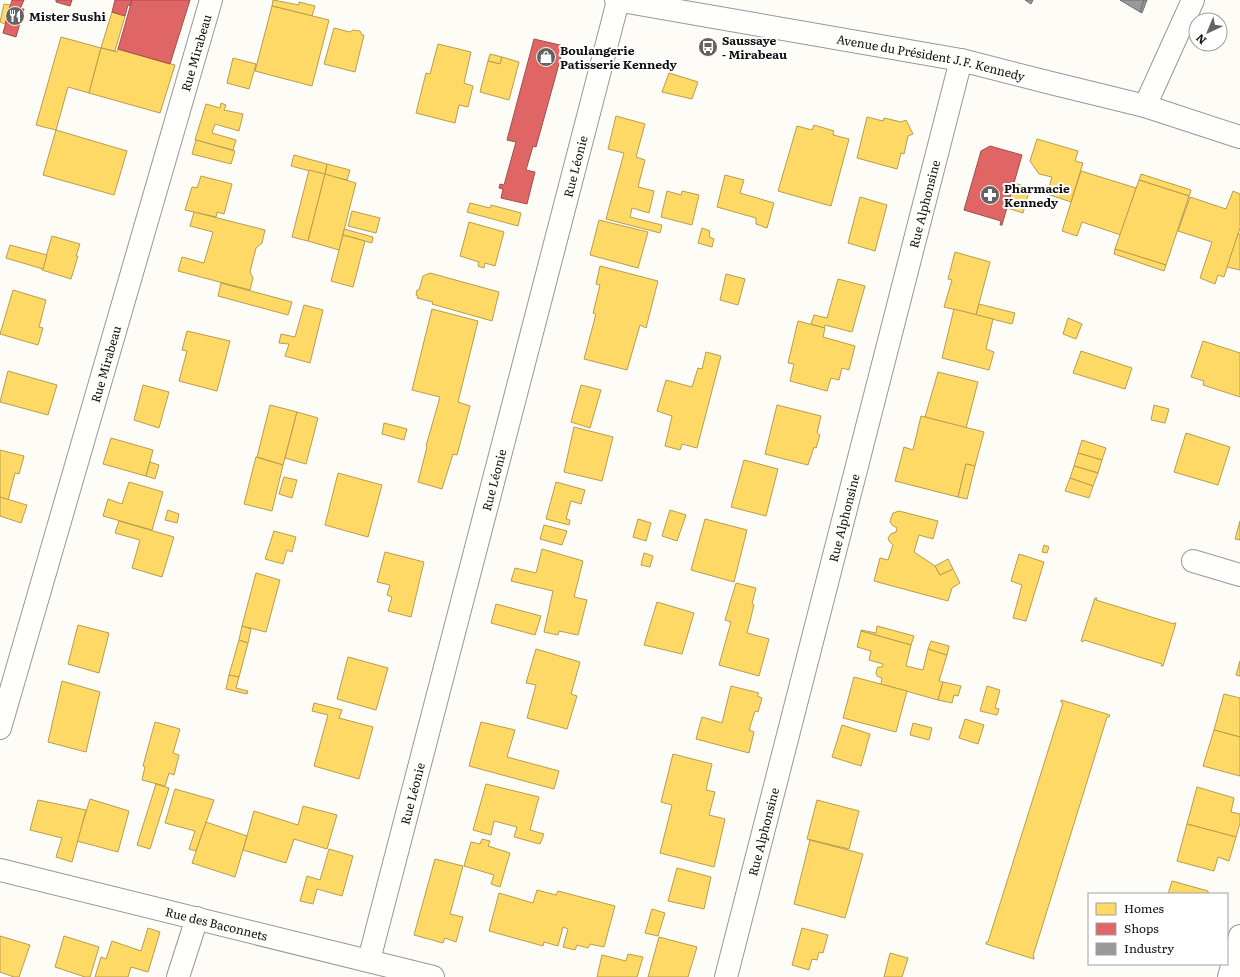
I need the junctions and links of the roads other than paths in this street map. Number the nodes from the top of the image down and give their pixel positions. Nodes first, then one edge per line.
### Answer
1 (211, 0) edge
2 (617, 0) edge
3 (1193, 0) edge
4 (961, 60) junction
5 (1145, 106) junction
6 (1240, 137) edge
7 (1193, 561) dead end
8 (1240, 575) edge
9 (0, 728) edge
10 (0, 870) edge
11 (197, 918) junction
12 (1240, 936) edge
13 (369, 960) junction
14 (178, 977) edge
15 (433, 977) edge
16 (726, 977) edge
17 (1229, 977) edge

1 - 9 street, Rue Mirabeau
2 - 4 street, Avenue du Président J.F. Kennedy
2 - 13 street, Rue Léonie
3 - 5 street
4 - 5 street, Avenue du Président J.F. Kennedy
4 - 16 street, Rue Alphonsine
5 - 6 street, Avenue du Président J.F. Kennedy
7 - 8 street
10 - 11 street, Rue des Baconnets
11 - 13 street, Rue des Baconnets
11 - 14 street
12 - 17 street
13 - 15 street, Rue des Baconnets

